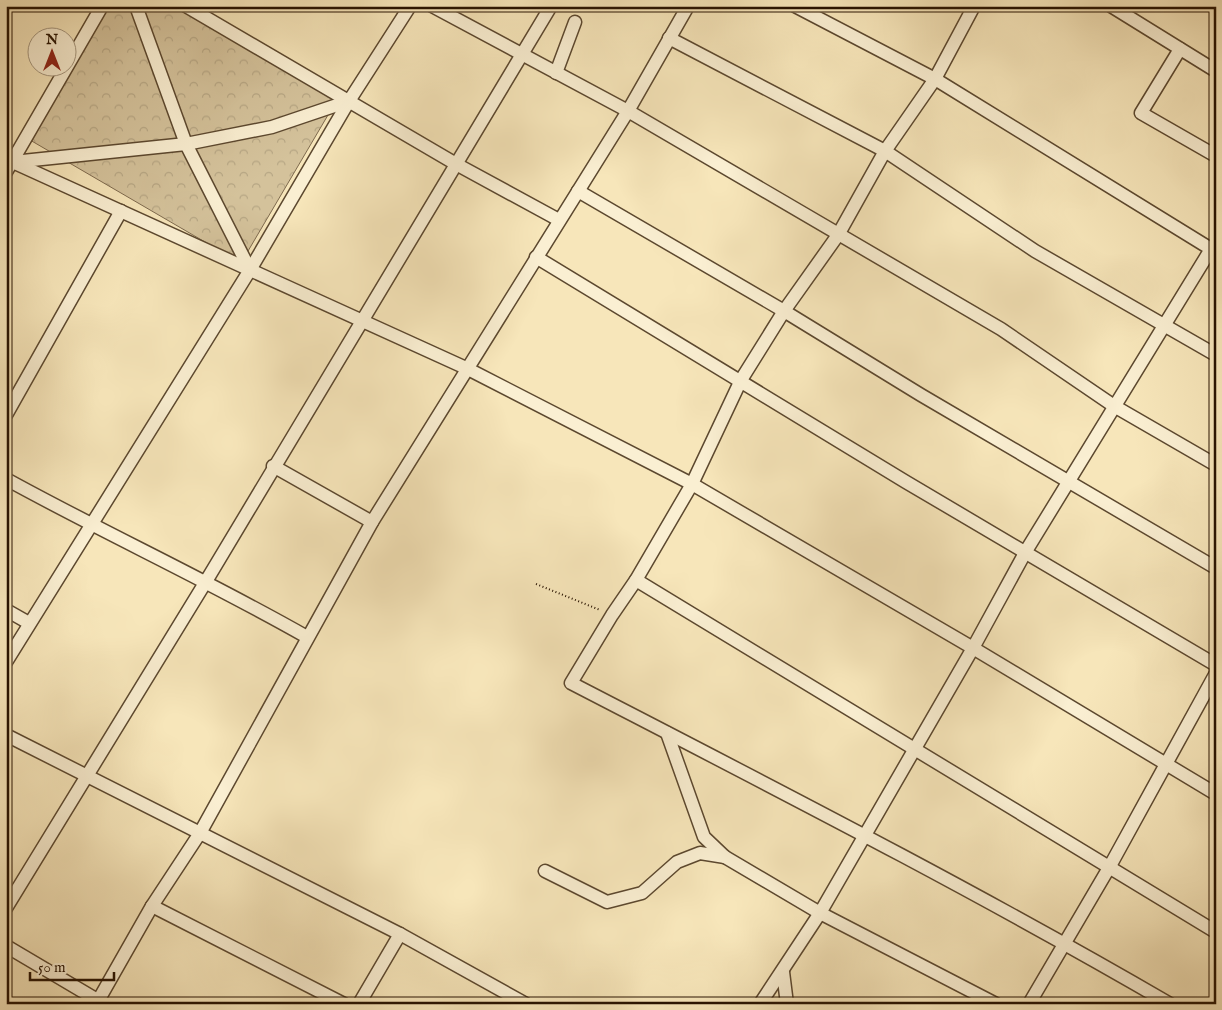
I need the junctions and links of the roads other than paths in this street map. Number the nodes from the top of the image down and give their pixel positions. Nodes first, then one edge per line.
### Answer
1 (102, 6) edge
2 (136, 6) edge
3 (186, 6) edge
4 (410, 6) edge
5 (432, 6) edge
6 (551, 6) edge
7 (688, 6) edge
8 (795, 6) edge
9 (974, 6) edge
10 (1111, 6) edge
11 (575, 22) dead end
12 (669, 38) junction
13 (1180, 49) junction
14 (521, 54) junction
15 (556, 72) junction
16 (1216, 72) edge
17 (935, 79) junction
18 (349, 101) junction
19 (628, 111) junction
20 (186, 144) junction
21 (885, 151) junction
22 (1216, 156) edge
23 (8, 164) edge
24 (456, 164) junction
25 (578, 191) junction
26 (121, 211) junction
27 (559, 220) junction
28 (838, 235) junction
29 (1214, 247) edge
30 (536, 257) junction
31 (250, 270) junction
32 (784, 311) junction
33 (361, 320) junction
34 (1163, 326) junction
35 (1216, 355) edge
36 (466, 368) junction
37 (741, 380) junction
38 (1114, 406) junction
39 (6, 415) edge
40 (1216, 464) edge
41 (273, 466) junction
42 (6, 479) edge
43 (1068, 481) junction
44 (692, 484) junction
45 (372, 522) junction
46 (90, 526) junction
47 (1026, 551) junction
48 (1216, 568) edge
49 (636, 580) junction
50 (205, 583) junction
51 (6, 610) edge
52 (29, 623) junction
53 (308, 637) junction
54 (974, 648) junction
55 (6, 662) edge
56 (1216, 665) edge
57 (1216, 672) edge
58 (667, 733) junction
59 (6, 735) edge
60 (915, 750) junction
61 (1166, 765) junction
62 (86, 777) junction
63 (1216, 794) edge
64 (200, 834) junction
65 (866, 835) junction
66 (725, 856) junction
67 (1110, 866) junction
68 (545, 872) dead end
69 (152, 906) junction
70 (6, 908) edge
71 (820, 913) junction
72 (1216, 932) edge
73 (400, 934) junction
74 (1065, 942) junction
75 (6, 946) edge
76 (783, 972) junction
77 (101, 1002) edge
78 (344, 1004) edge
79 (359, 1004) edge
80 (526, 1004) edge
81 (760, 1004) edge
82 (787, 1004) edge
83 (996, 1004) edge
84 (1030, 1004) edge
85 (1170, 1004) edge

1 - 23 street
2 - 20 street
3 - 18 street
4 - 18 street
5 - 14 street
6 - 14 street
7 - 12 street
8 - 17 street
9 - 17 street
10 - 13 street
11 - 15 street
12 - 19 street
12 - 21 street
13 - 16 street
13 - 22 street
14 - 15 street
14 - 24 street
15 - 19 street
17 - 21 street
17 - 29 street
18 - 20 street
18 - 24 street
18 - 31 street
19 - 25 street
19 - 28 street
20 - 23 street
20 - 31 street
21 - 28 street
21 - 34 street
23 - 26 street
24 - 27 street
24 - 33 street
25 - 27 street
25 - 32 street
26 - 31 street
26 - 39 street
27 - 30 street
28 - 32 street
28 - 38 street
29 - 34 street
30 - 36 street
30 - 37 street
31 - 33 street
31 - 46 street
32 - 37 street
32 - 43 street
33 - 36 street
33 - 41 street
34 - 35 street
34 - 38 street
36 - 44 street
36 - 45 street
37 - 44 street
37 - 47 street
38 - 40 street
38 - 43 street
41 - 45 street
41 - 50 street
42 - 46 street
43 - 47 street
43 - 48 street
44 - 49 street
44 - 54 street
45 - 53 street
46 - 50 street
46 - 52 street
47 - 54 street
47 - 56 street
49 - 58 street
49 - 60 street
50 - 53 street
50 - 62 street
51 - 52 street
52 - 55 street
53 - 64 street
54 - 60 street
54 - 61 street
57 - 61 street
58 - 65 street
58 - 66 street
59 - 62 street
60 - 65 street
60 - 67 street
61 - 63 street
61 - 67 street
62 - 64 street
62 - 70 street
64 - 69 street
64 - 73 street
65 - 71 street
65 - 74 street
66 - 68 street
66 - 71 street
67 - 72 street
67 - 74 street
69 - 77 street
69 - 78 street
71 - 76 street
71 - 83 street
73 - 79 street
73 - 80 street
74 - 84 street
74 - 85 street
75 - 77 street
76 - 81 street
76 - 82 street

